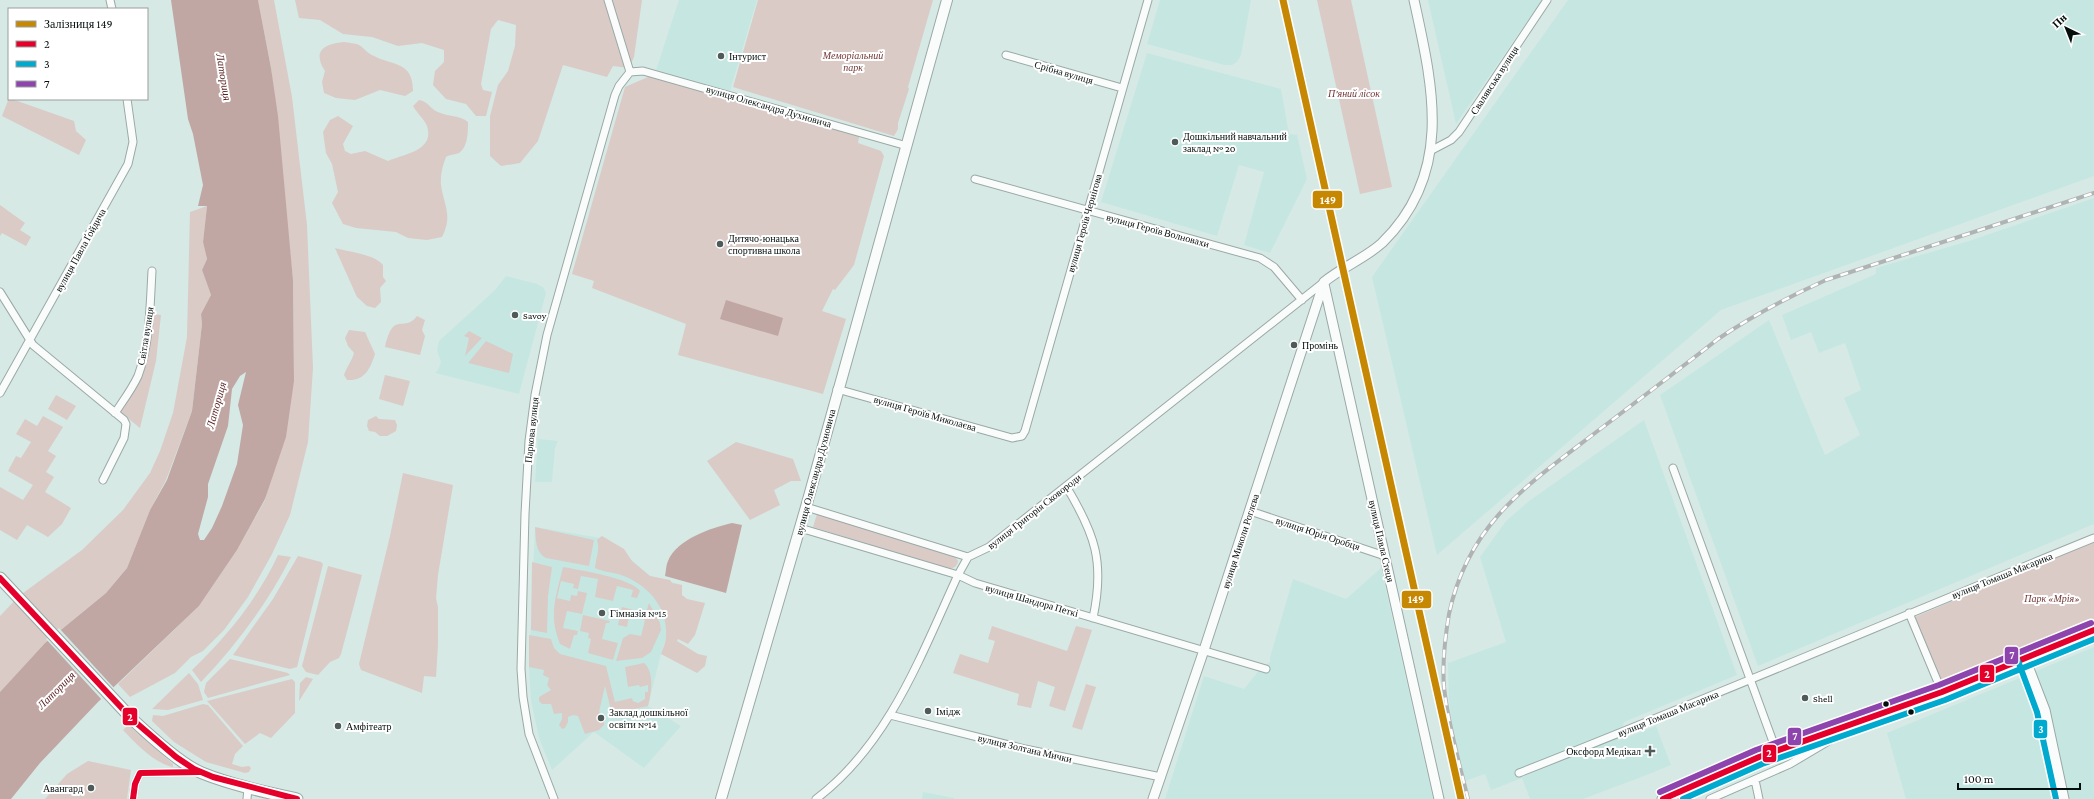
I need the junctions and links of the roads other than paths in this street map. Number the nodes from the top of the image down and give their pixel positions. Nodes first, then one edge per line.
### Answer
1 (608, 0) edge
2 (947, 0) edge
3 (1148, 0) edge
4 (1414, 0) edge
5 (1547, 0) edge
6 (1006, 55) dead end
7 (630, 72) junction
8 (1122, 88) junction
9 (127, 100) edge
10 (907, 146) junction
11 (1432, 150) junction
12 (975, 179) dead end
13 (1088, 211) junction
14 (152, 272) dead end
15 (1324, 282) junction
16 (0, 292) edge
17 (1302, 300) junction
18 (31, 339) junction
19 (838, 389) junction
20 (0, 393) edge
21 (115, 413) junction
22 (1012, 438) joint
23 (1673, 468) dead end
24 (103, 480) dead end
25 (1066, 486) junction
26 (806, 507) junction
27 (1250, 511) junction
28 (800, 528) junction
29 (2094, 538) edge
30 (968, 556) junction
31 (1385, 556) junction
32 (958, 575) junction
33 (1, 579) edge
34 (1909, 613) junction
35 (1093, 618) junction
36 (2094, 630) edge
37 (1204, 650) junction
38 (2025, 658) junction
39 (1266, 669) dead end
40 (1751, 680) junction
41 (1942, 692) junction
42 (890, 715) junction
43 (1857, 723) junction
44 (1776, 750) junction
45 (200, 772) junction
46 (1519, 773) dead end
47 (1161, 777) junction
48 (1755, 780) junction
49 (247, 793) edge
50 (133, 799) edge
51 (297, 799) edge
52 (554, 799) edge
53 (721, 799) edge
54 (816, 799) edge
55 (1153, 799) edge
56 (1439, 799) edge
57 (1663, 799) edge
58 (1710, 799) edge
59 (1759, 799) edge
60 (2064, 799) edge

1 - 7 street
2 - 10 main road, вулиця Олександра Духновича
3 - 8 street, вулиця Героїв Чернігова
4 - 11 street
5 - 11 street, Свалявська вулиця
6 - 8 street, Срібна вулиця
7 - 10 street, вулиця Олександра Духновича
7 - 52 street, Паркова вулиця
8 - 13 street, вулиця Героїв Чернігова
9 - 18 street, вулиця Павла Ґойдича
10 - 19 main road, вулиця Олександра Духновича
11 - 15 street
12 - 13 street, вулиця Героїв Волновахи
13 - 17 street, вулиця Героїв Волновахи
13 - 22 street, вулиця Героїв Чернігова
14 - 21 street, Світла вулиця
15 - 17 street, вулиця Григорія Сковороди
15 - 27 street, вулиця Миколи Роглєва
15 - 31 street, вулиця Павла Стеця
16 - 18 street
17 - 25 street, вулиця Григорія Сковороди
18 - 20 street, вулиця Павла Ґойдича
18 - 21 street
19 - 22 street, вулиця Героїв Миколаєва
19 - 26 main road, вулиця Олександра Духновича
21 - 24 street
23 - 40 street
25 - 30 street, вулиця Григорія Сковороди
25 - 35 street
26 - 28 main road, вулиця Олександра Духновича
26 - 30 street
27 - 31 street, вулиця Юрія Оробця
27 - 37 street, вулиця Миколи Роглєва
28 - 32 street, вулиця Шандора Петкі
28 - 53 main road, вулиця Олександра Духновича
29 - 34 street, вулиця Томаша Масарика
30 - 32 street
31 - 56 street, вулиця Павла Стеця
32 - 35 street, вулиця Шандора Петкі
32 - 42 street
33 - 45 main road
34 - 40 street, вулиця Томаша Масарика
34 - 41 street
35 - 37 street, вулиця Шандора Петкі
36 - 38 main road
37 - 39 street, вулиця Шандора Петкі
37 - 47 street, вулиця Миколи Роглєва
38 - 41 main road
38 - 60 street
40 - 44 street
40 - 46 street, вулиця Томаша Масарика
41 - 43 main road
42 - 47 street, вулиця Золтана Мички
42 - 54 street
43 - 44 main road
43 - 48 street
44 - 57 main road
45 - 49 main road
45 - 50 street
47 - 55 street, вулиця Миколи Роглєва
48 - 58 street
48 - 59 street
49 - 51 main road

